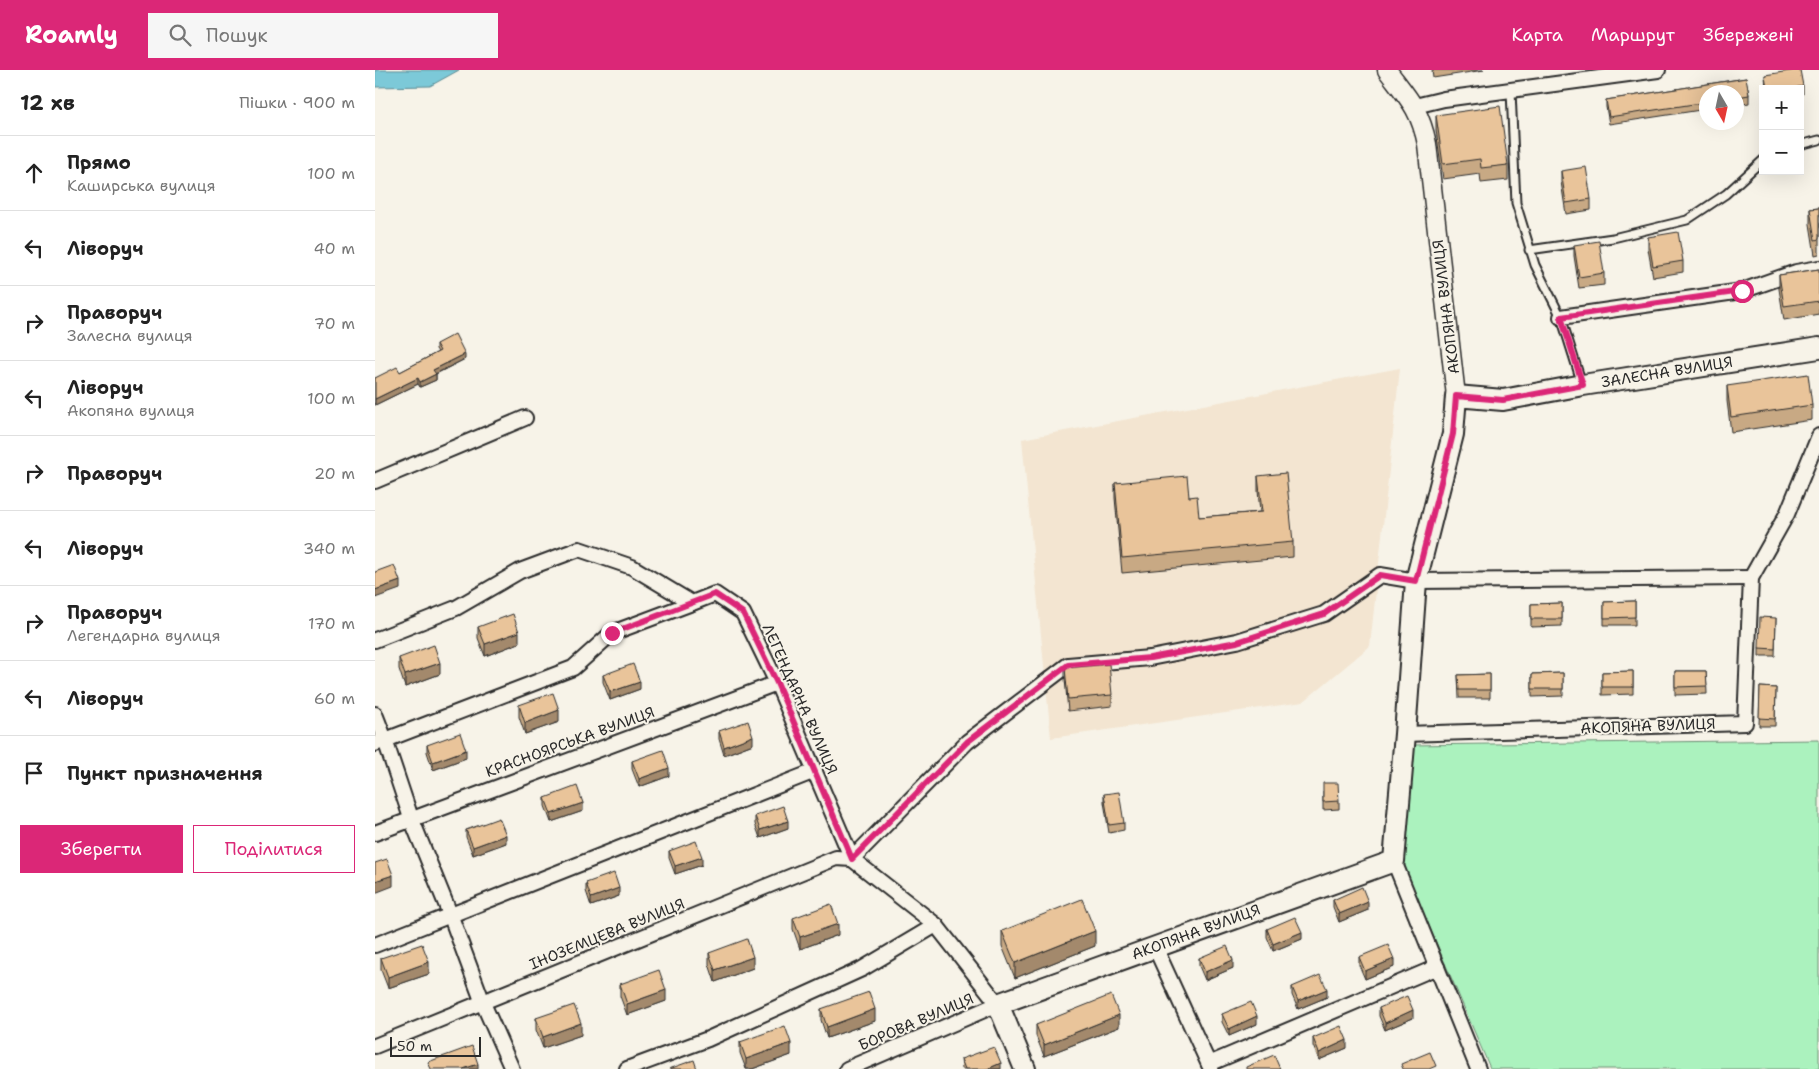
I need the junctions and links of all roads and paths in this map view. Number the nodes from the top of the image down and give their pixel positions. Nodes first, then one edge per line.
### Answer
1 (1387, 70) edge
2 (1658, 70) edge
3 (1511, 91) junction
4 (1415, 106) junction
5 (1819, 140) edge
6 (1804, 144) edge
7 (1759, 164) edge
8 (1529, 250) junction
9 (1819, 268) edge
10 (1561, 317) junction
11 (1819, 348) edge
12 (1583, 385) junction
13 (1456, 396) junction
14 (525, 418) dead end
15 (1819, 436) edge
16 (375, 481) edge
17 (1751, 578) junction
18 (1416, 581) junction
19 (692, 603) junction
20 (375, 640) edge
21 (777, 683) junction
22 (375, 714) edge
23 (1405, 734) junction
24 (380, 742) edge
25 (815, 771) junction
26 (411, 818) junction
27 (375, 833) edge
28 (852, 859) junction
29 (1394, 861) junction
30 (450, 914) junction
31 (936, 925) junction
32 (375, 945) edge
33 (1155, 947) junction
34 (1437, 967) junction
35 (483, 1003) junction
36 (997, 1004) junction
37 (375, 1046) edge
38 (1210, 1066) edge
39 (511, 1069) edge
40 (627, 1069) edge
41 (847, 1069) edge
42 (1025, 1069) edge
43 (1478, 1069) edge

1 - 4 street, АКОПЯНА ВУЛИЦЯ
2 - 3 street
3 - 4 street
3 - 8 lane
4 - 13 street, АКОПЯНА ВУЛИЦЯ
5 - 6 lane
7 - 8 lane
8 - 10 lane
9 - 10 street
10 - 12 lane
11 - 12 main road, ЗАЛЕСНА ВУЛИЦЯ
12 - 13 main road, ЗАЛЕСНА ВУЛИЦЯ
13 - 18 main road, АКОПЯНА ВУЛИЦЯ
14 - 16 street
15 - 17 street, АКОПЯНА ВУЛИЦЯ
17 - 18 street
17 - 23 street, АКОПЯНА ВУЛИЦЯ
18 - 23 main road, АКОПЯНА ВУЛИЦЯ
18 - 28 street
19 - 20 street
19 - 21 street, ЛЕГЕНДАРНА ВУЛИЦЯ
19 - 24 street
21 - 25 street, ЛЕГЕНДАРНА ВУЛИЦЯ
21 - 26 street, КРАСНОЯРСЬКА ВУЛИЦЯ
22 - 24 street
23 - 29 main road, АКОПЯНА ВУЛИЦЯ
24 - 26 street
25 - 28 street, ЛЕГЕНДАРНА ВУЛИЦЯ
25 - 30 street
26 - 27 street, КРАСНОЯРСЬКА ВУЛИЦЯ
26 - 30 street
28 - 31 street
28 - 35 street, ІНОЗЕМЦЕВА ВУЛИЦЯ
29 - 33 main road, АКОПЯНА ВУЛИЦЯ
29 - 34 street, АКОПЯНА ВУЛИЦЯ
30 - 32 street
30 - 35 street
31 - 36 street
31 - 40 street
33 - 36 main road, АКОПЯНА ВУЛИЦЯ
33 - 38 street
34 - 38 street
34 - 43 street, АКОПЯНА ВУЛИЦЯ
35 - 37 street, ІНОЗЕМЦЕВА ВУЛИЦЯ
35 - 39 street
36 - 41 street, БОРОВА ВУЛИЦЯ
36 - 42 main road

